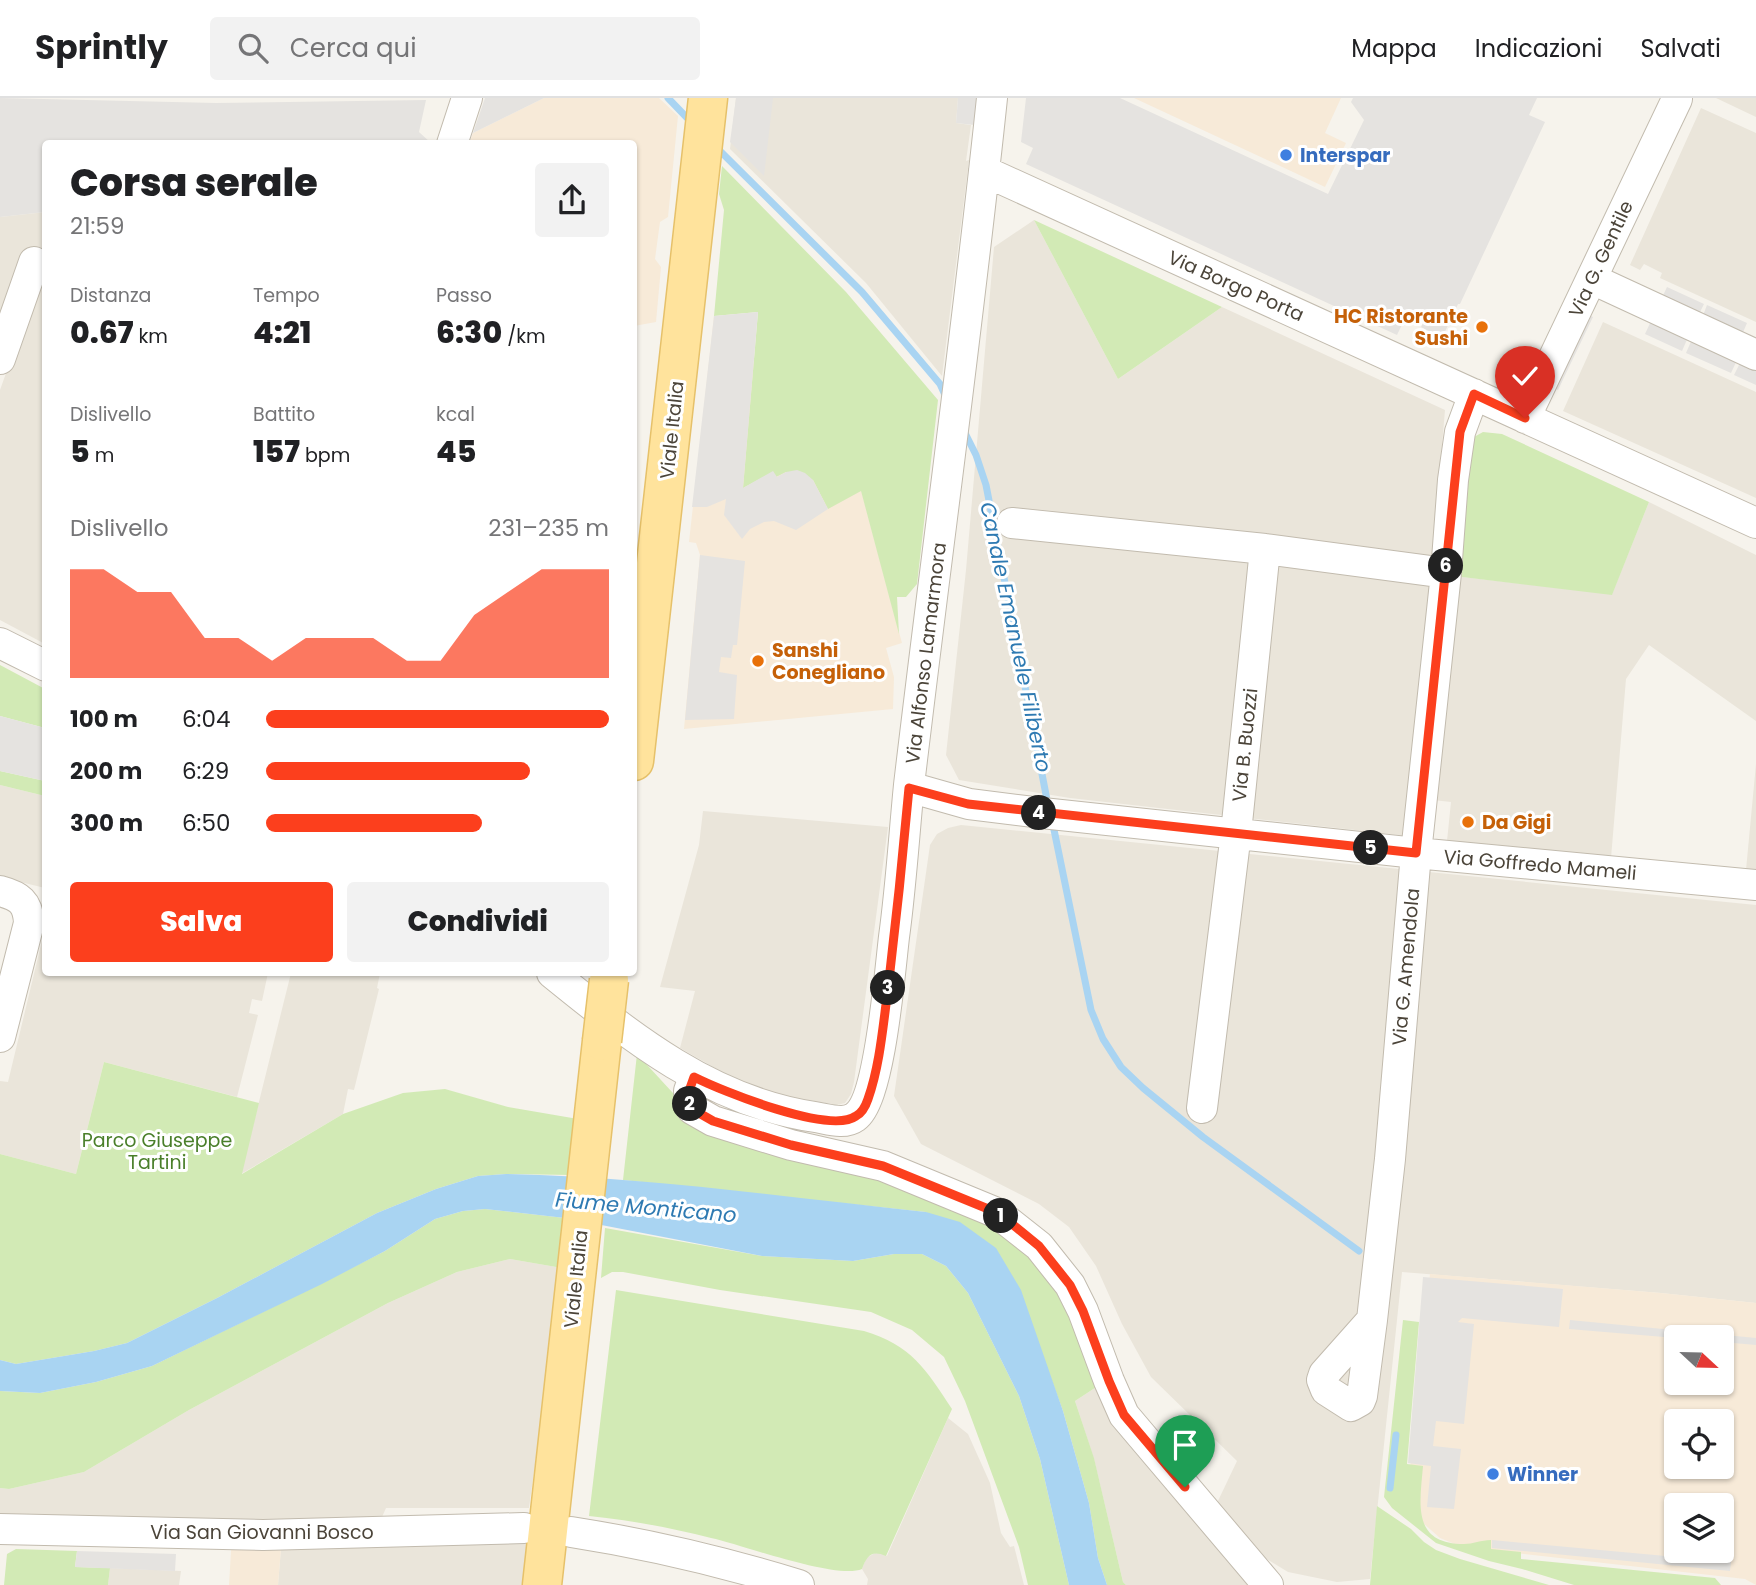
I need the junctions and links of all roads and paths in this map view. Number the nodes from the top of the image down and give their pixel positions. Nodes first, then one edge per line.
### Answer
1 (467, 98) edge
2 (992, 98) edge
3 (1676, 99) edge
4 (707, 108) edge
5 (453, 140) edge
6 (984, 171) junction
7 (34, 262) dead end
8 (1592, 279) junction
9 (1756, 355) edge
10 (0, 359) edge
11 (1474, 394) junction
12 (1525, 418) junction
13 (1012, 523) dead end
14 (1756, 523) edge
15 (1265, 549) junction
16 (1446, 573) junction
17 (0, 643) edge
18 (42, 664) edge
19 (637, 734) edge
20 (909, 788) junction
21 (1236, 833) junction
22 (1416, 853) junction
23 (1756, 885) edge
24 (0, 891) edge
25 (556, 976) edge
26 (609, 976) edge
27 (0, 1037) edge
28 (694, 1077) junction
29 (1202, 1108) dead end
30 (1372, 1320) dead end
31 (524, 1528) dead end
32 (0, 1529) edge
33 (571, 1532) dead end
34 (542, 1585) edge
35 (799, 1585) edge
36 (1268, 1585) edge

1 - 5 street
2 - 6 street, Via Alfonso Lamarmora
3 - 8 street, Via G. Gentile
4 - 19 main road, Viale Italia
6 - 11 street, Via Borgo Porta
6 - 20 street, Via Alfonso Lamarmora
7 - 10 street
8 - 9 street
8 - 12 street, Via G. Gentile
11 - 12 street, Via Borgo Porta
11 - 16 street, Via G. Amendola
12 - 14 street, Via Borgo Porta
13 - 15 street
15 - 16 street
15 - 21 street, Via B. Buozzi
16 - 22 street, Via G. Amendola
17 - 18 street
20 - 21 street, Via Goffredo Mameli
20 - 28 street, Via Alfonso Lamarmora
21 - 22 street, Via Goffredo Mameli
21 - 29 street, Via B. Buozzi
22 - 23 street, Via Goffredo Mameli
22 - 30 street, Via G. Amendola
24 - 27 street
25 - 28 street, Via Alfonso Lamarmora
26 - 34 main road, Viale Italia, bridge
28 - 36 street
31 - 32 street, Via San Giovanni Bosco
33 - 35 street

